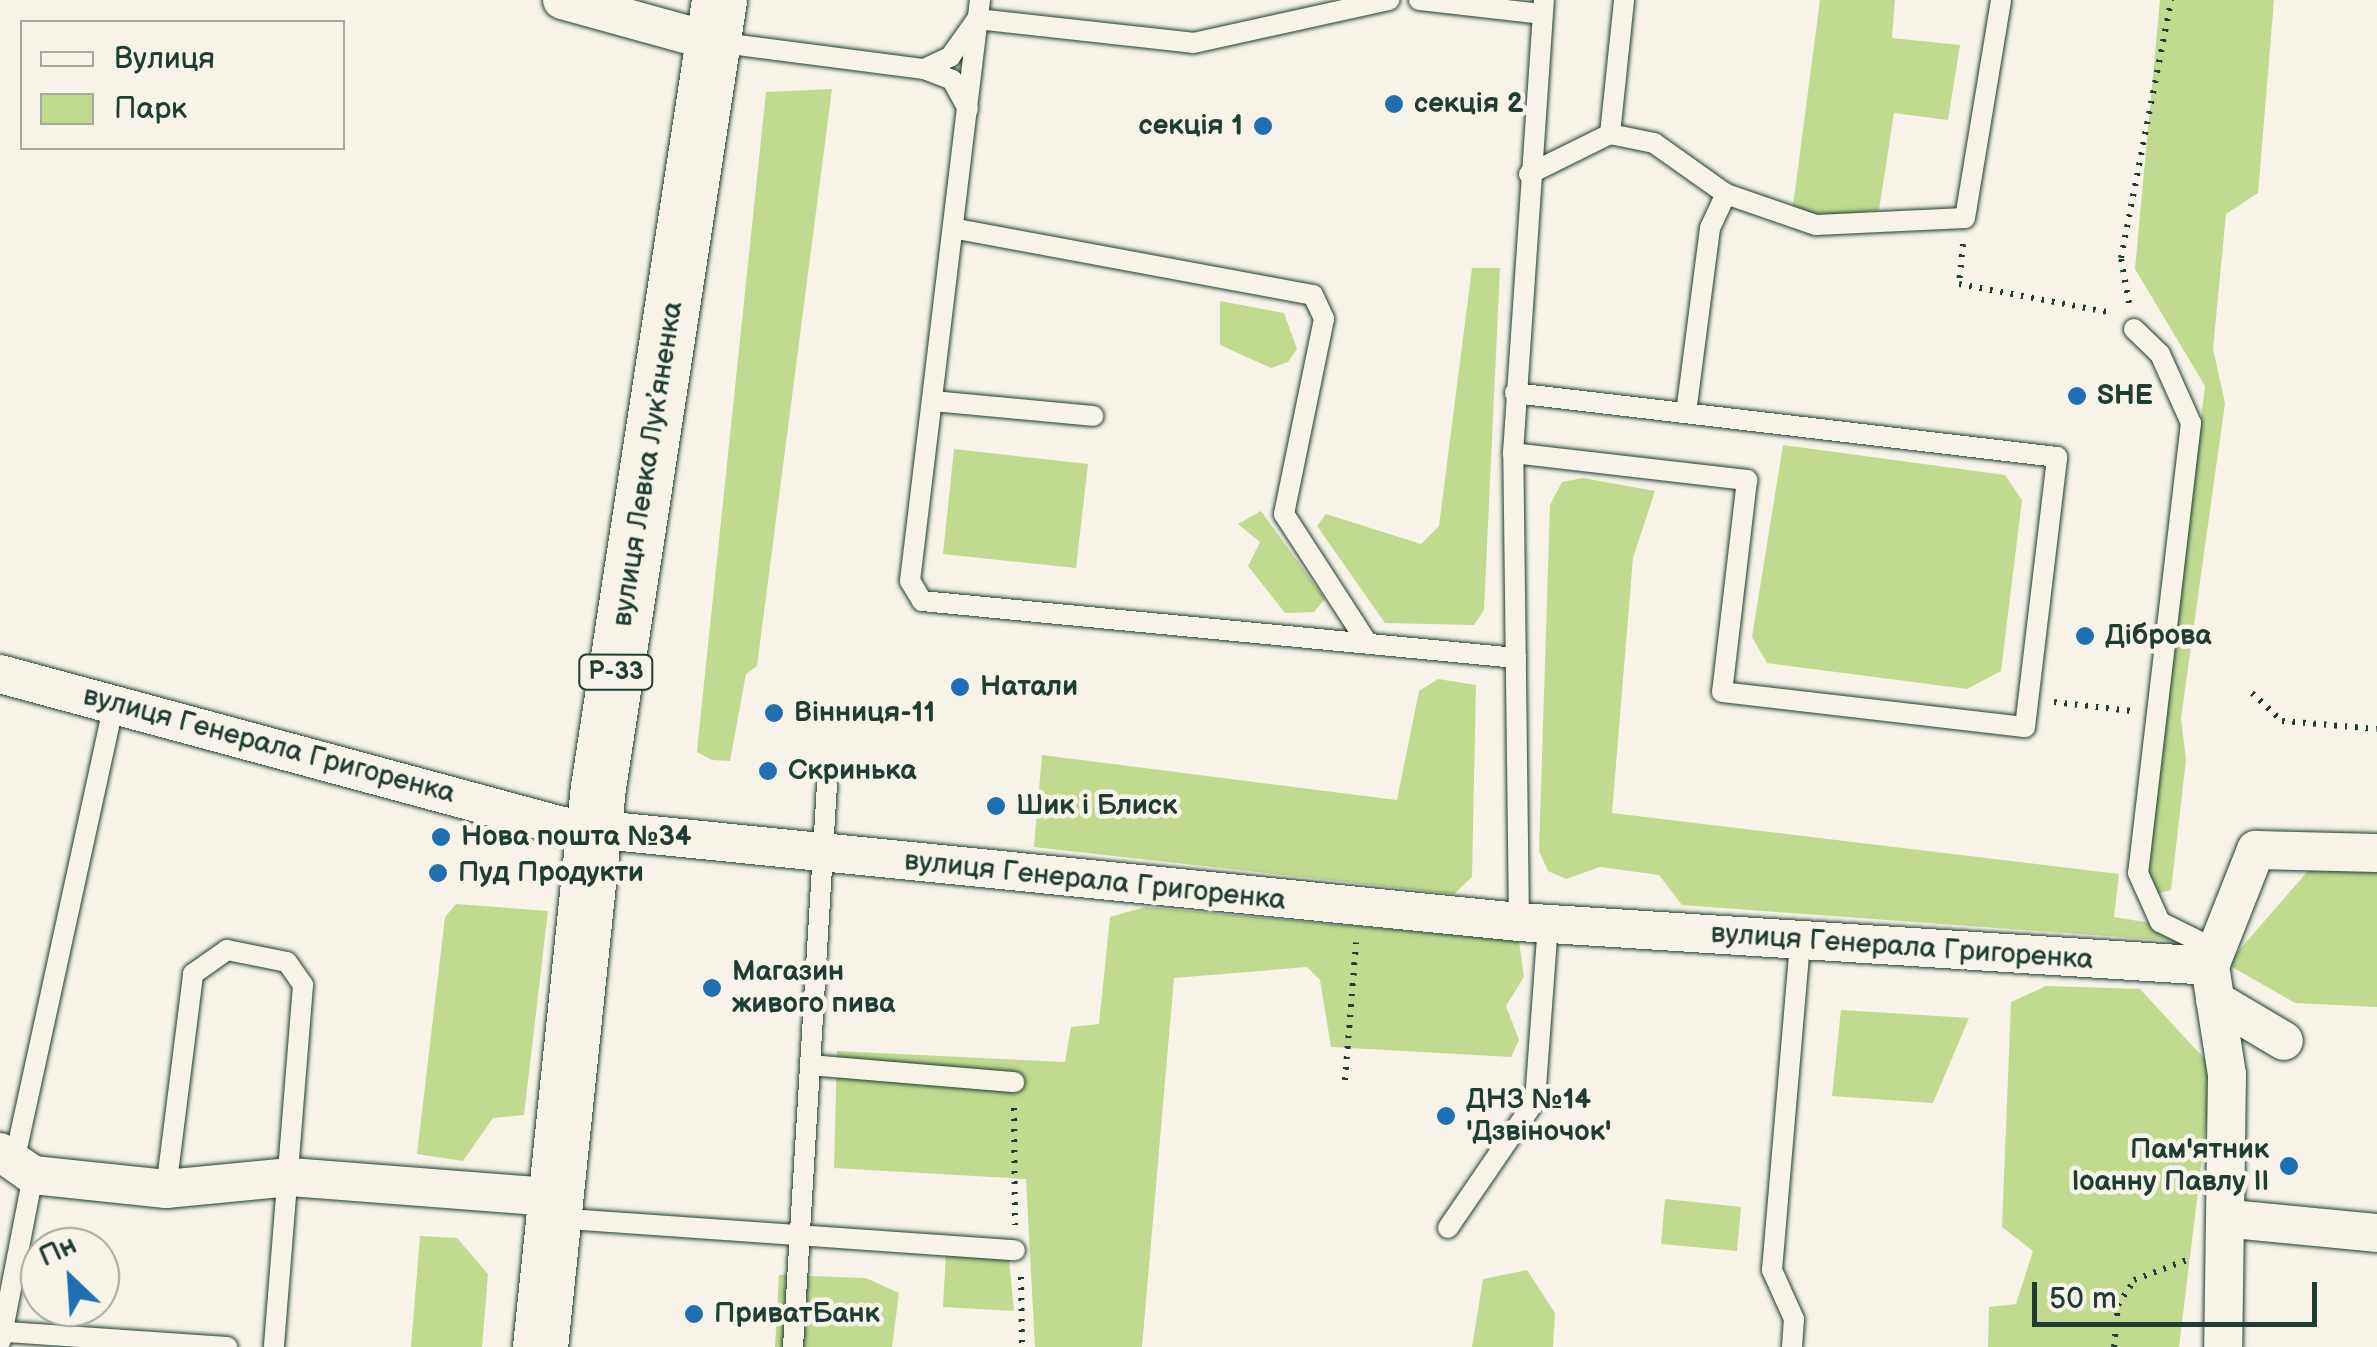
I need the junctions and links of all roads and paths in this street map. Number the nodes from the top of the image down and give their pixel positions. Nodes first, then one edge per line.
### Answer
1 (562, 0) edge
2 (1390, 0) edge
3 (1419, 0) edge
4 (1624, 0) edge
5 (2000, 0) edge
6 (2171, 0) edge
7 (1543, 7) edge
8 (979, 9) edge
9 (716, 21) edge
10 (924, 69) junction
11 (969, 110) junction
12 (1610, 134) junction
13 (1529, 174) junction
14 (1726, 194) junction
15 (1966, 218) junction
16 (957, 229) junction
17 (2134, 329) junction
18 (1516, 393) junction
19 (932, 401) junction
20 (1686, 413) junction
21 (1093, 416) dead end
22 (1513, 453) junction
23 (1368, 644) junction
24 (1516, 658) junction
25 (0, 674) edge
26 (2252, 693) dead end
27 (2028, 699) junction
28 (114, 702) junction
29 (2153, 714) junction
30 (2377, 729) edge
31 (827, 784) dead end
32 (593, 830) junction
33 (2377, 853) edge
34 (822, 854) junction
35 (1358, 907) junction
36 (1534, 923) junction
37 (1800, 942) junction
38 (2214, 972) junction
39 (2284, 1041) dead end
40 (810, 1065) junction
41 (1345, 1080) dead end
42 (1014, 1082) joint
43 (16, 1163) edge
44 (290, 1177) junction
45 (166, 1189) junction
46 (551, 1208) junction
47 (1448, 1228) dead end
48 (2231, 1231) junction
49 (2377, 1233) edge
50 (800, 1237) junction
51 (1015, 1250) junction
52 (3, 1337) edge
53 (227, 1347) edge
54 (274, 1347) edge
55 (540, 1347) edge
56 (793, 1347) edge
57 (1022, 1347) edge
58 (1792, 1347) edge
59 (2114, 1347) edge
60 (2223, 1347) edge

1 - 9 street
2 - 8 lane
3 - 7 lane
4 - 12 lane
5 - 15 lane
6 - 17 path
7 - 13 lane
8 - 10 lane
8 - 11 lane
9 - 10 lane
9 - 32 main road, вулиця Левка Лукʼяненка / Р-33
10 - 11 lane
11 - 16 lane
12 - 13 lane
12 - 14 lane
13 - 18 lane
14 - 15 lane
14 - 20 lane
15 - 17 path
16 - 19 lane
16 - 23 lane
17 - 29 lane
18 - 20 lane
18 - 22 lane
19 - 21 lane
19 - 23 lane
20 - 27 lane
22 - 24 lane
22 - 27 lane
23 - 24 lane
24 - 36 lane
25 - 28 street, вулиця Генерала Григоренка
26 - 30 path
27 - 29 path
28 - 32 street, вулиця Генерала Григоренка
28 - 43 lane
29 - 38 lane
31 - 34 lane
32 - 34 street, вулиця Генерала Григоренка
32 - 46 main road, вулиця Левка Лукʼяненка / Р-33
33 - 38 street
34 - 35 street, вулиця Генерала Григоренка
34 - 40 lane
35 - 36 street, вулиця Генерала Григоренка
35 - 41 path
36 - 37 street, вулиця Генерала Григоренка
36 - 47 lane
37 - 38 street, вулиця Генерала Григоренка
37 - 58 lane
38 - 39 street
38 - 48 street
40 - 42 lane
40 - 50 lane
42 - 51 path
43 - 45 street
43 - 52 lane
44 - 45 street
44 - 45 lane
44 - 46 street
44 - 54 lane
46 - 50 lane
46 - 55 main road, вулиця Левка Лукʼяненка / Р-33
48 - 49 street
48 - 59 path
48 - 60 street
50 - 51 lane
50 - 56 lane
51 - 57 path
52 - 53 lane

